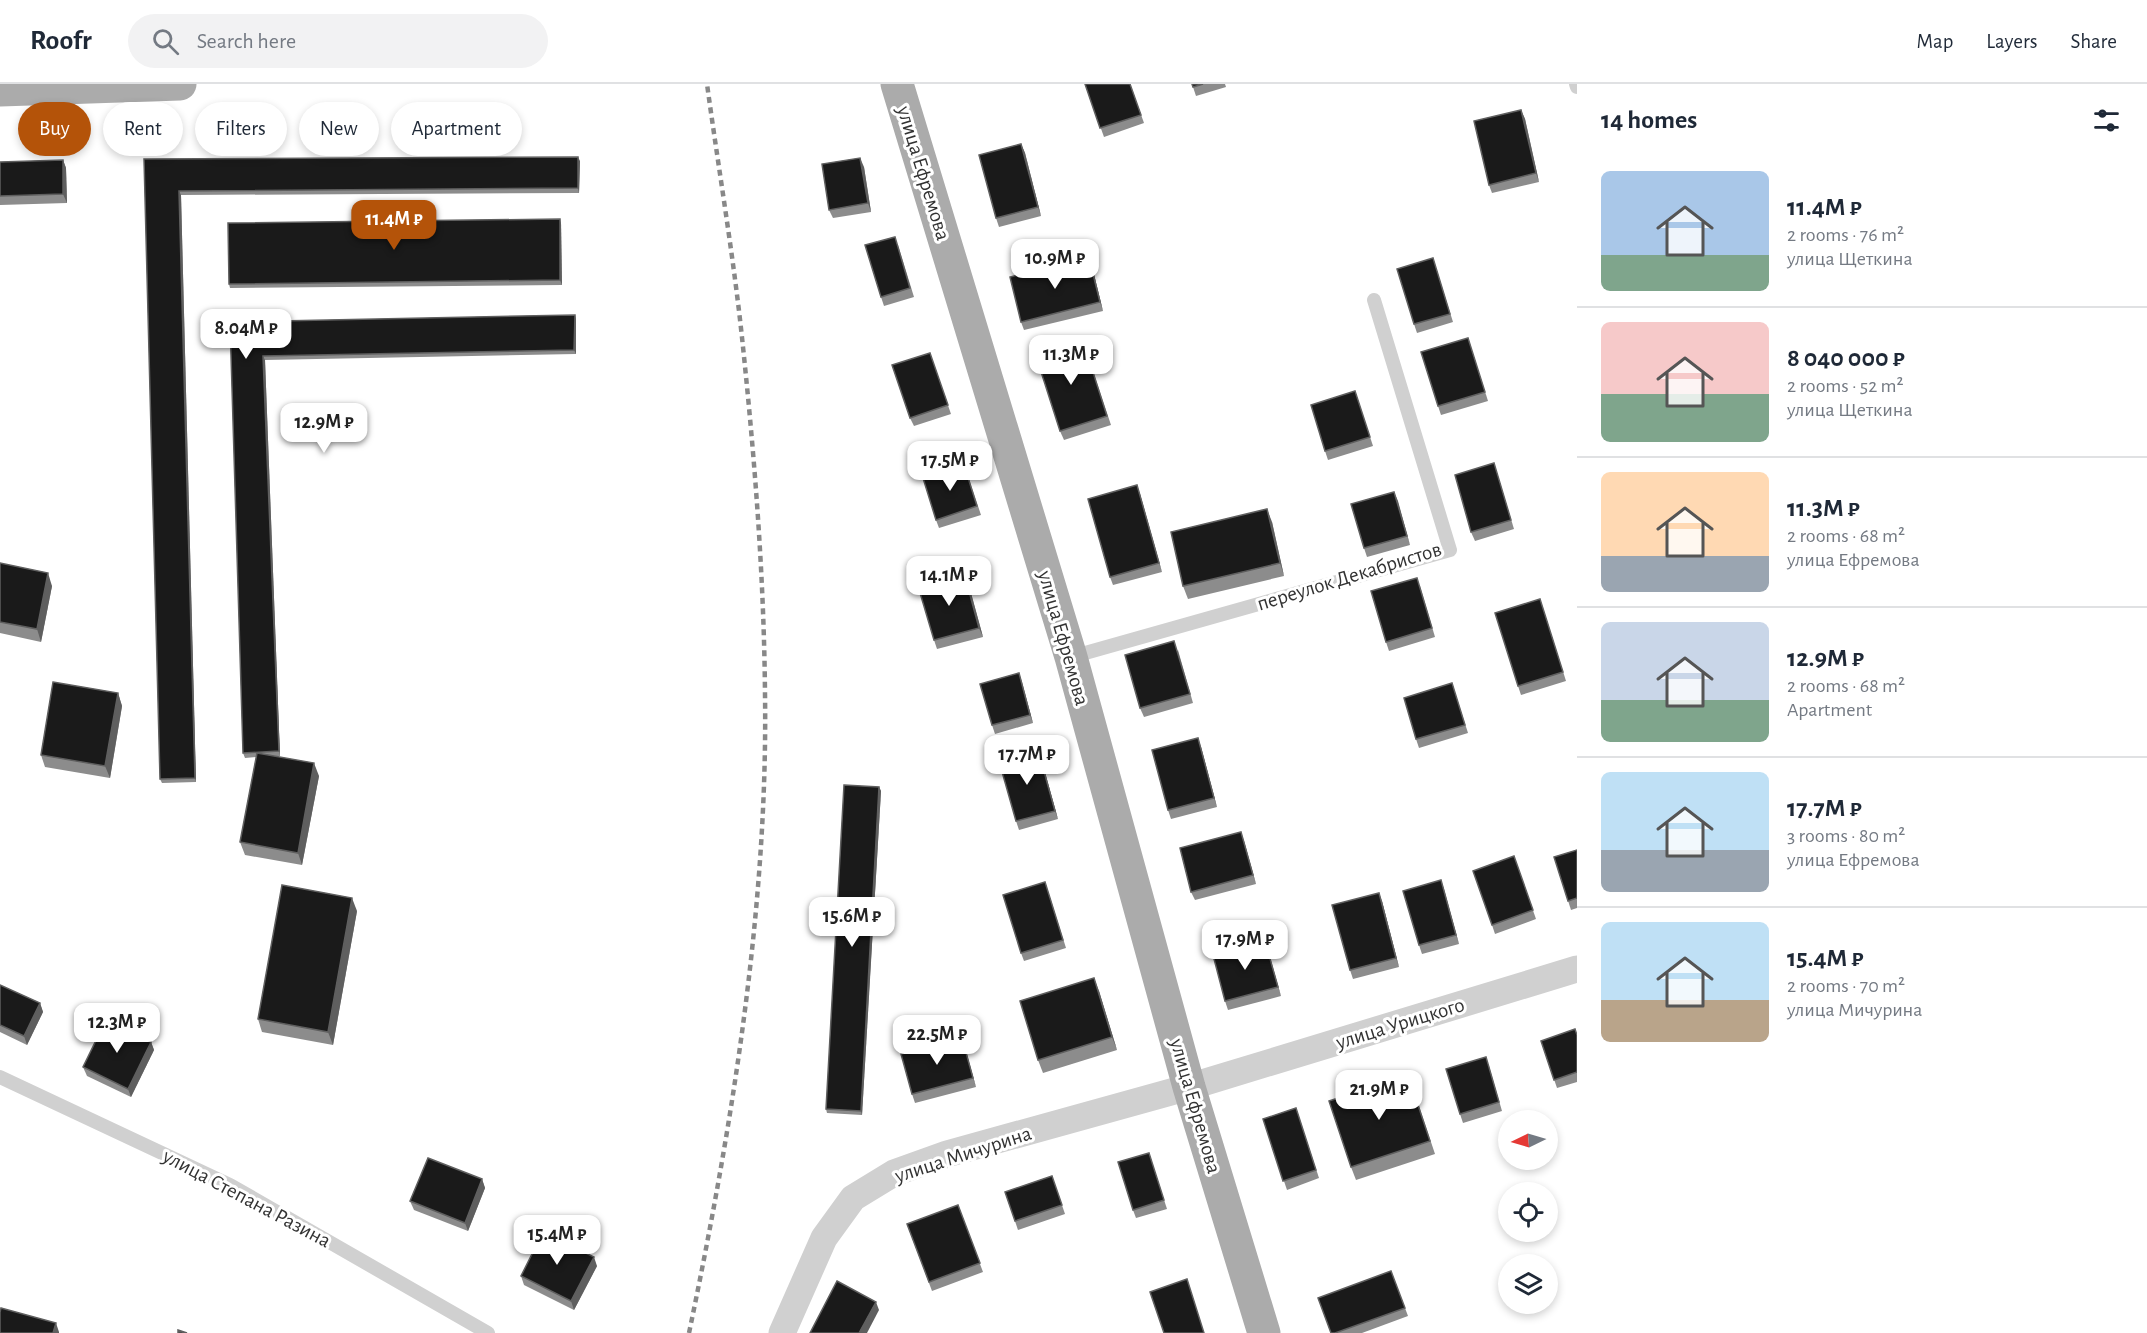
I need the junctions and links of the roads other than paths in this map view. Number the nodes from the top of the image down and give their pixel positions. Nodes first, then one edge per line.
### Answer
1 (180, 84) edge
2 (897, 84) edge
3 (0, 90) edge
4 (1374, 300) dead end
5 (1071, 657) junction
6 (1577, 969) edge
7 (0, 1077) edge
8 (1190, 1087) junction
9 (488, 1333) edge
10 (782, 1333) edge
11 (1264, 1333) edge

1 - 3 main road
2 - 5 main road, улица Ефремова
4 - 5 lane, переулок Декабристов
5 - 8 main road, улица Ефремова
6 - 8 street, улица Урицкого
7 - 9 lane, улица Степана Разина
8 - 10 street, улица Мичурина
8 - 11 main road, улица Ефремова

